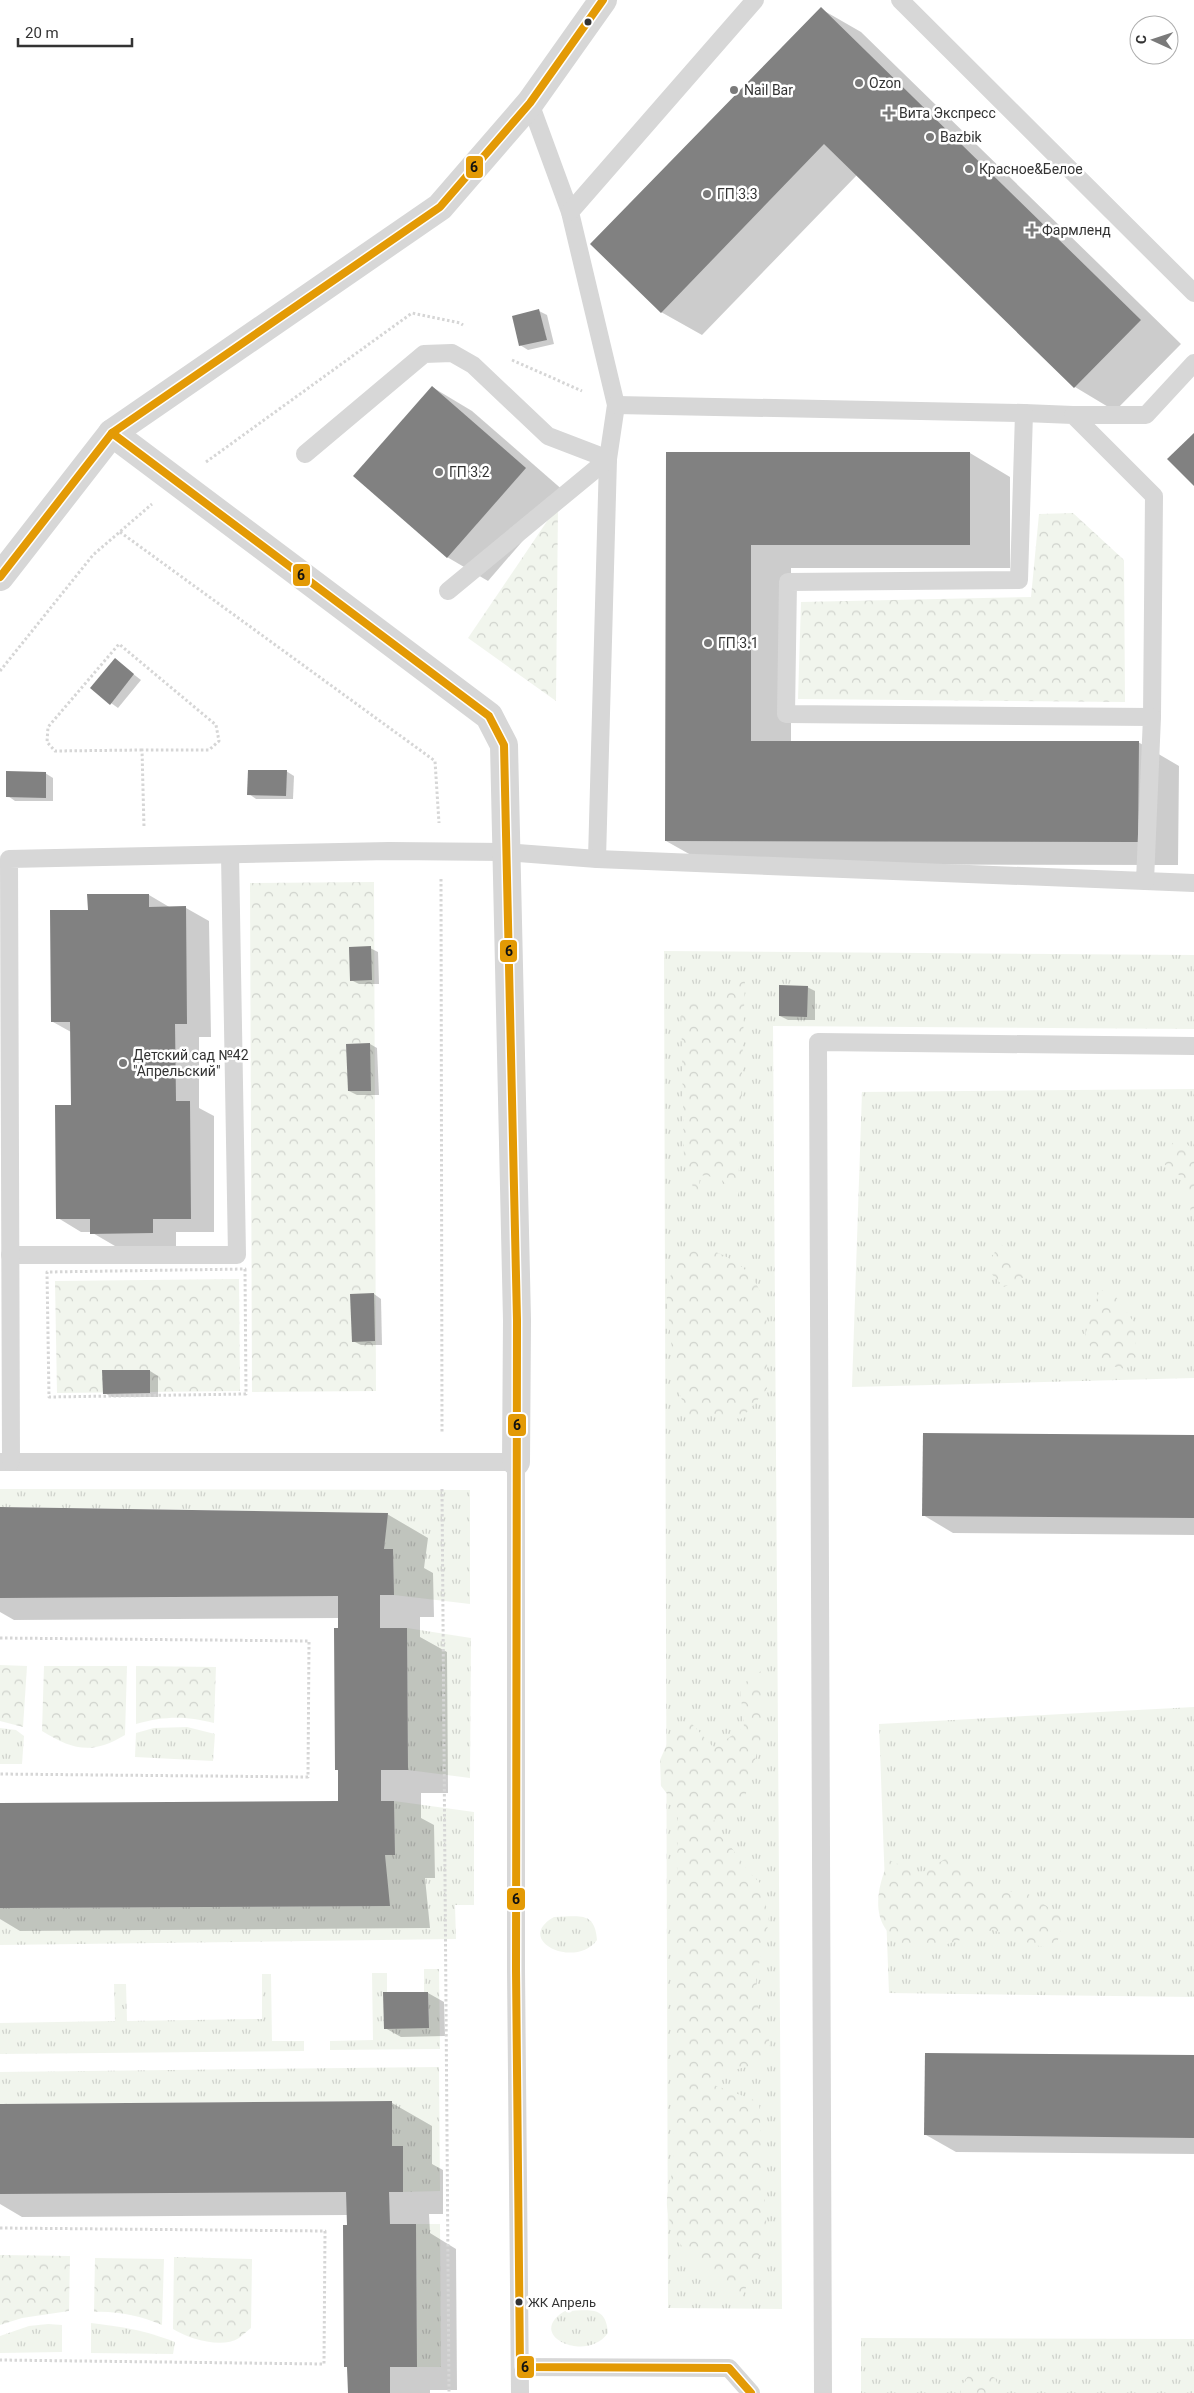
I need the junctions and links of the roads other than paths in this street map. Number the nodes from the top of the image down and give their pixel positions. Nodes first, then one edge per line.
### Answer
1 (603, 0) edge
2 (755, 0) edge
3 (900, 0) edge
4 (530, 103) junction
5 (570, 212) junction
6 (1194, 293) edge
7 (1194, 363) edge
8 (616, 405) junction
9 (1024, 413) junction
10 (1073, 415) junction
11 (112, 433) junction
12 (305, 454) dead end
13 (608, 459) junction
14 (0, 577) edge
15 (448, 591) dead end
16 (1152, 717) junction
17 (506, 852) junction
18 (230, 855) junction
19 (596, 859) junction
20 (1145, 881) junction
21 (1194, 883) edge
22 (1194, 1046) edge
23 (10, 1255) junction
24 (5, 1462) edge
25 (516, 1462) junction
26 (520, 2368) junction
27 (520, 2393) edge
28 (751, 2393) edge
29 (823, 2393) edge

1 - 4 street
2 - 5 lane
3 - 6 lane
4 - 5 lane
4 - 11 street
5 - 8 lane
7 - 10 lane
8 - 9 lane
8 - 13 lane
9 - 10 lane
9 - 16 lane
10 - 16 lane
11 - 14 street
11 - 17 street
12 - 13 lane
13 - 15 lane
13 - 19 lane
16 - 20 lane
17 - 18 lane
17 - 19 lane
17 - 25 street
18 - 23 lane
18 - 23 lane
19 - 20 lane
20 - 21 lane
22 - 29 lane
23 - 24 lane
24 - 25 lane
25 - 26 lane
26 - 27 lane
26 - 28 lane

